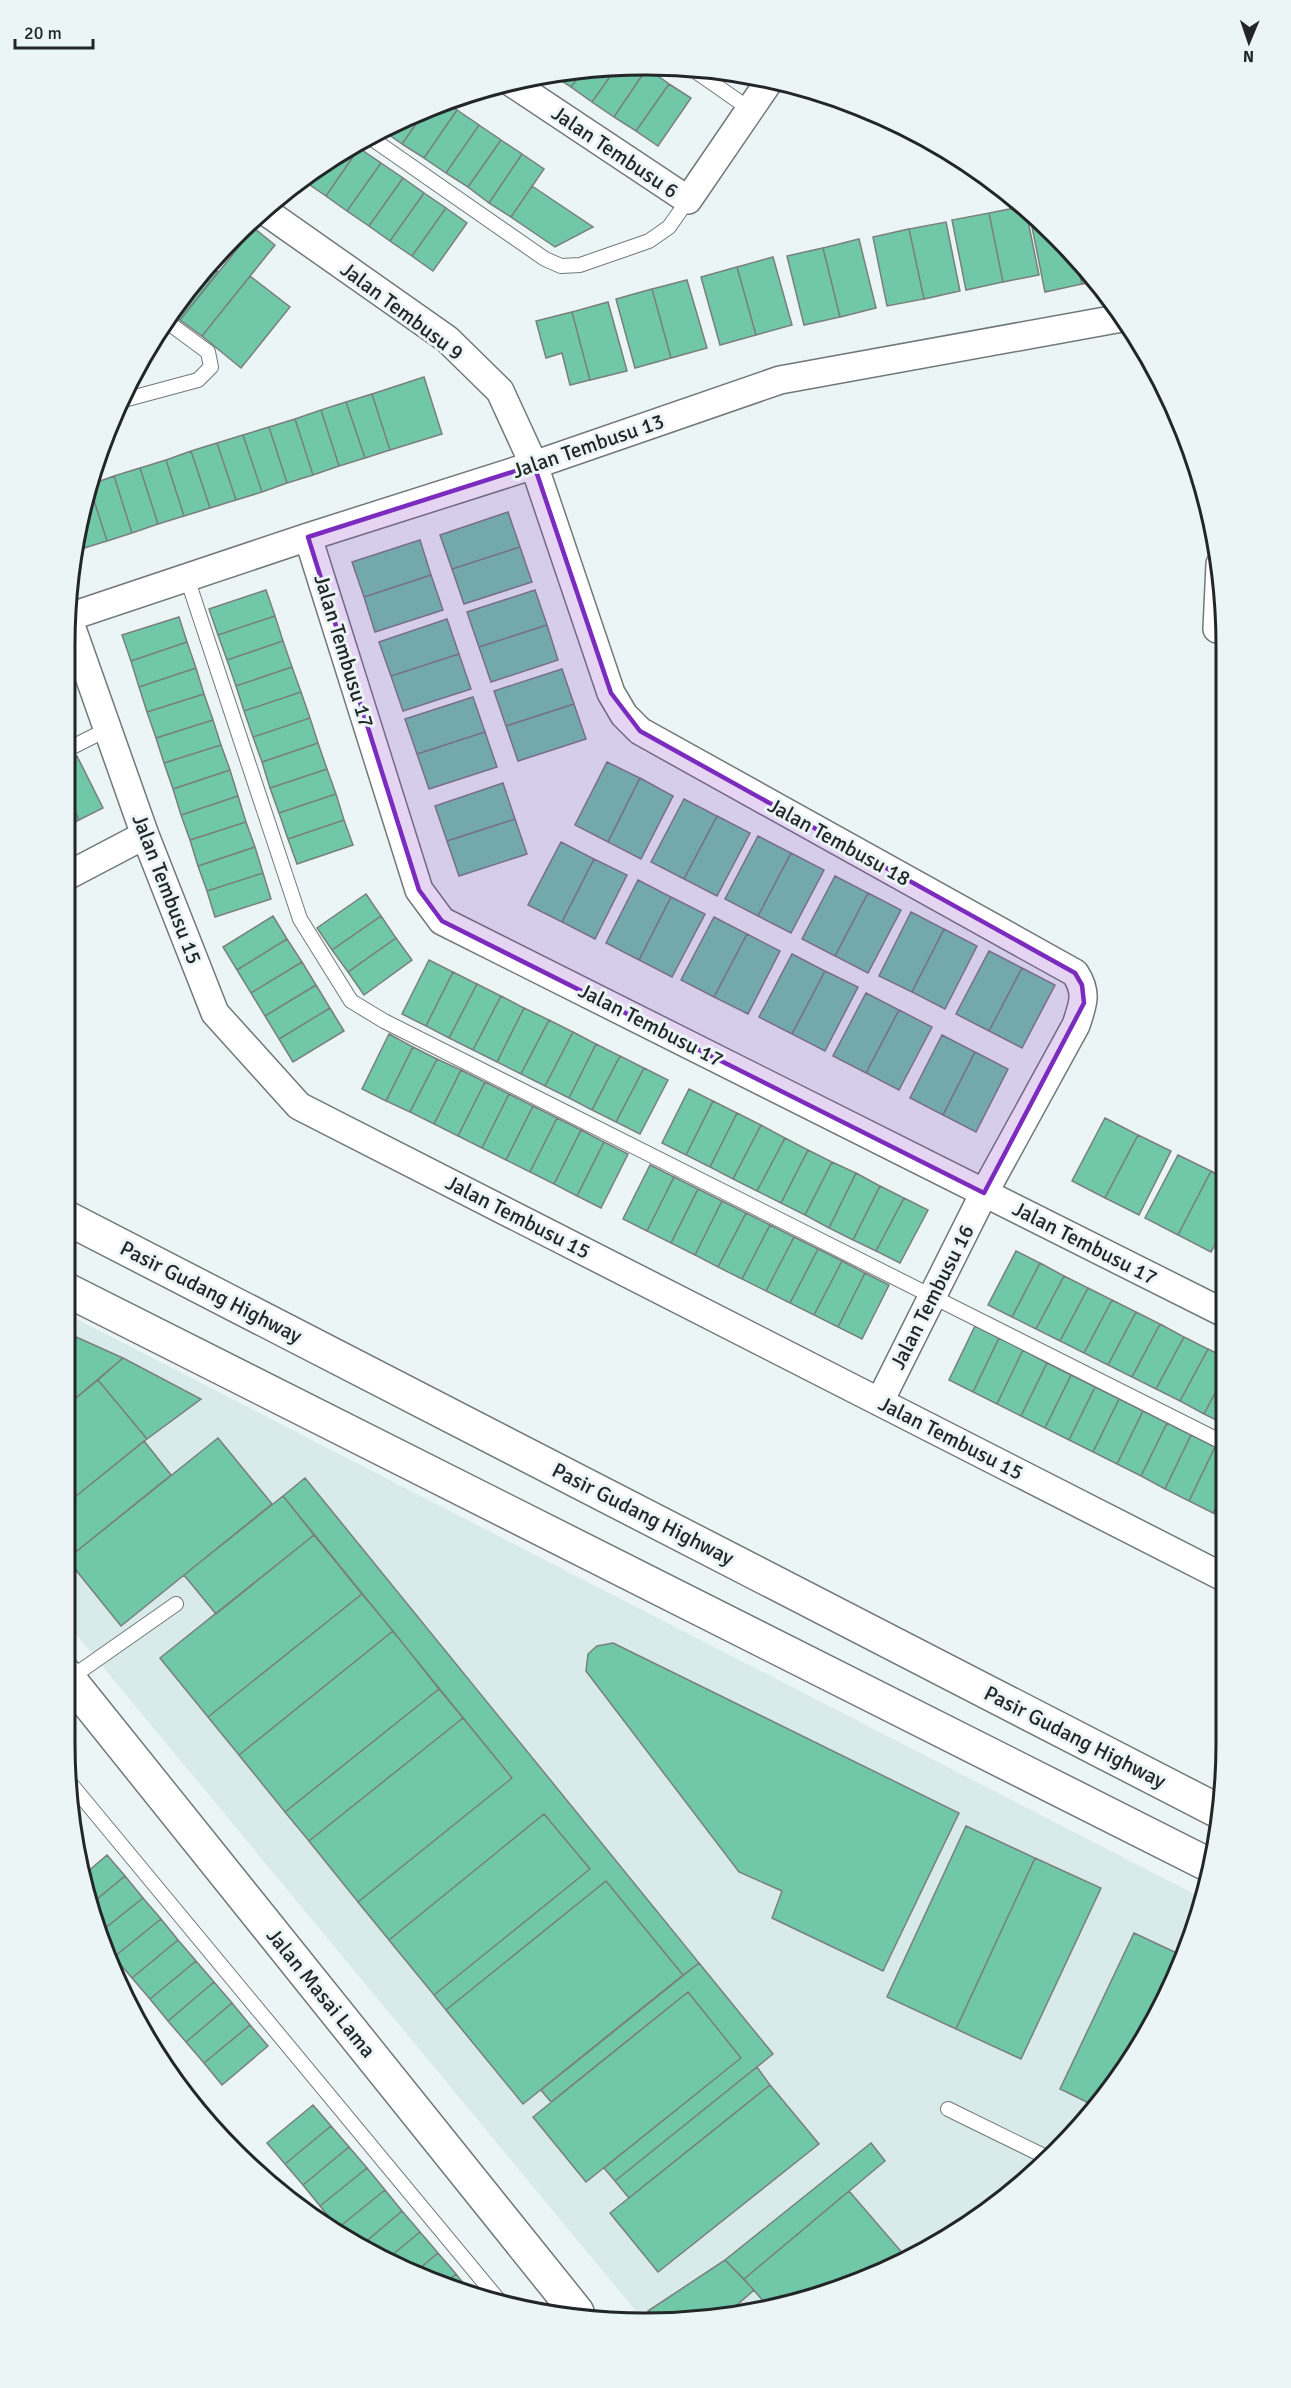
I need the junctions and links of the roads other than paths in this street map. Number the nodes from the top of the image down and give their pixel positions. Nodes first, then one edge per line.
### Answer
1 (706, 78) edge
2 (765, 88) edge
3 (521, 89) edge
4 (751, 110) junction
5 (377, 142) edge
6 (688, 200) junction
7 (271, 215) edge
8 (1113, 320) edge
9 (173, 326) edge
10 (132, 398) edge
11 (534, 465) junction
12 (308, 537) junction
13 (187, 578) junction
14 (76, 615) edge
15 (75, 640) edge
16 (108, 729) junction
17 (75, 746) edge
18 (145, 835) junction
19 (75, 872) edge
20 (984, 1193) junction
21 (75, 1221) edge
22 (75, 1294) edge
23 (932, 1296) junction
24 (1216, 1309) edge
25 (880, 1401) junction
26 (1216, 1439) edge
27 (1216, 1573) edge
28 (176, 1604) dead end
29 (75, 1672) edge
30 (75, 1687) edge
31 (77, 1792) edge
32 (1212, 1808) edge
33 (1203, 1862) edge
34 (948, 2109) dead end
35 (1040, 2154) edge
36 (492, 2292) edge
37 (570, 2308) edge

1 - 4 lane
2 - 4 street
3 - 6 street, Jalan Tembusu 6
4 - 6 street
5 - 6 lane
7 - 11 street, Jalan Tembusu 9
8 - 11 street, Jalan Tembusu 13
9 - 10 lane
11 - 12 street, Jalan Tembusu 13
11 - 20 street, Jalan Tembusu 18
12 - 13 street, Jalan Tembusu 13
12 - 20 street, Jalan Tembusu 17
13 - 14 street, Jalan Tembusu 13
13 - 23 lane
15 - 16 street, Jalan Tembusu 15
16 - 17 lane
16 - 18 street, Jalan Tembusu 15
18 - 19 street
18 - 25 street, Jalan Tembusu 15
20 - 23 street, Jalan Tembusu 16
20 - 24 street, Jalan Tembusu 17
21 - 32 main road, Pasir Gudang Highway
22 - 33 main road
23 - 25 street, Jalan Tembusu 16
23 - 26 lane
25 - 27 street, Jalan Tembusu 15
28 - 29 lane
30 - 37 main road, Jalan Masai Lama
31 - 36 lane
34 - 35 lane

